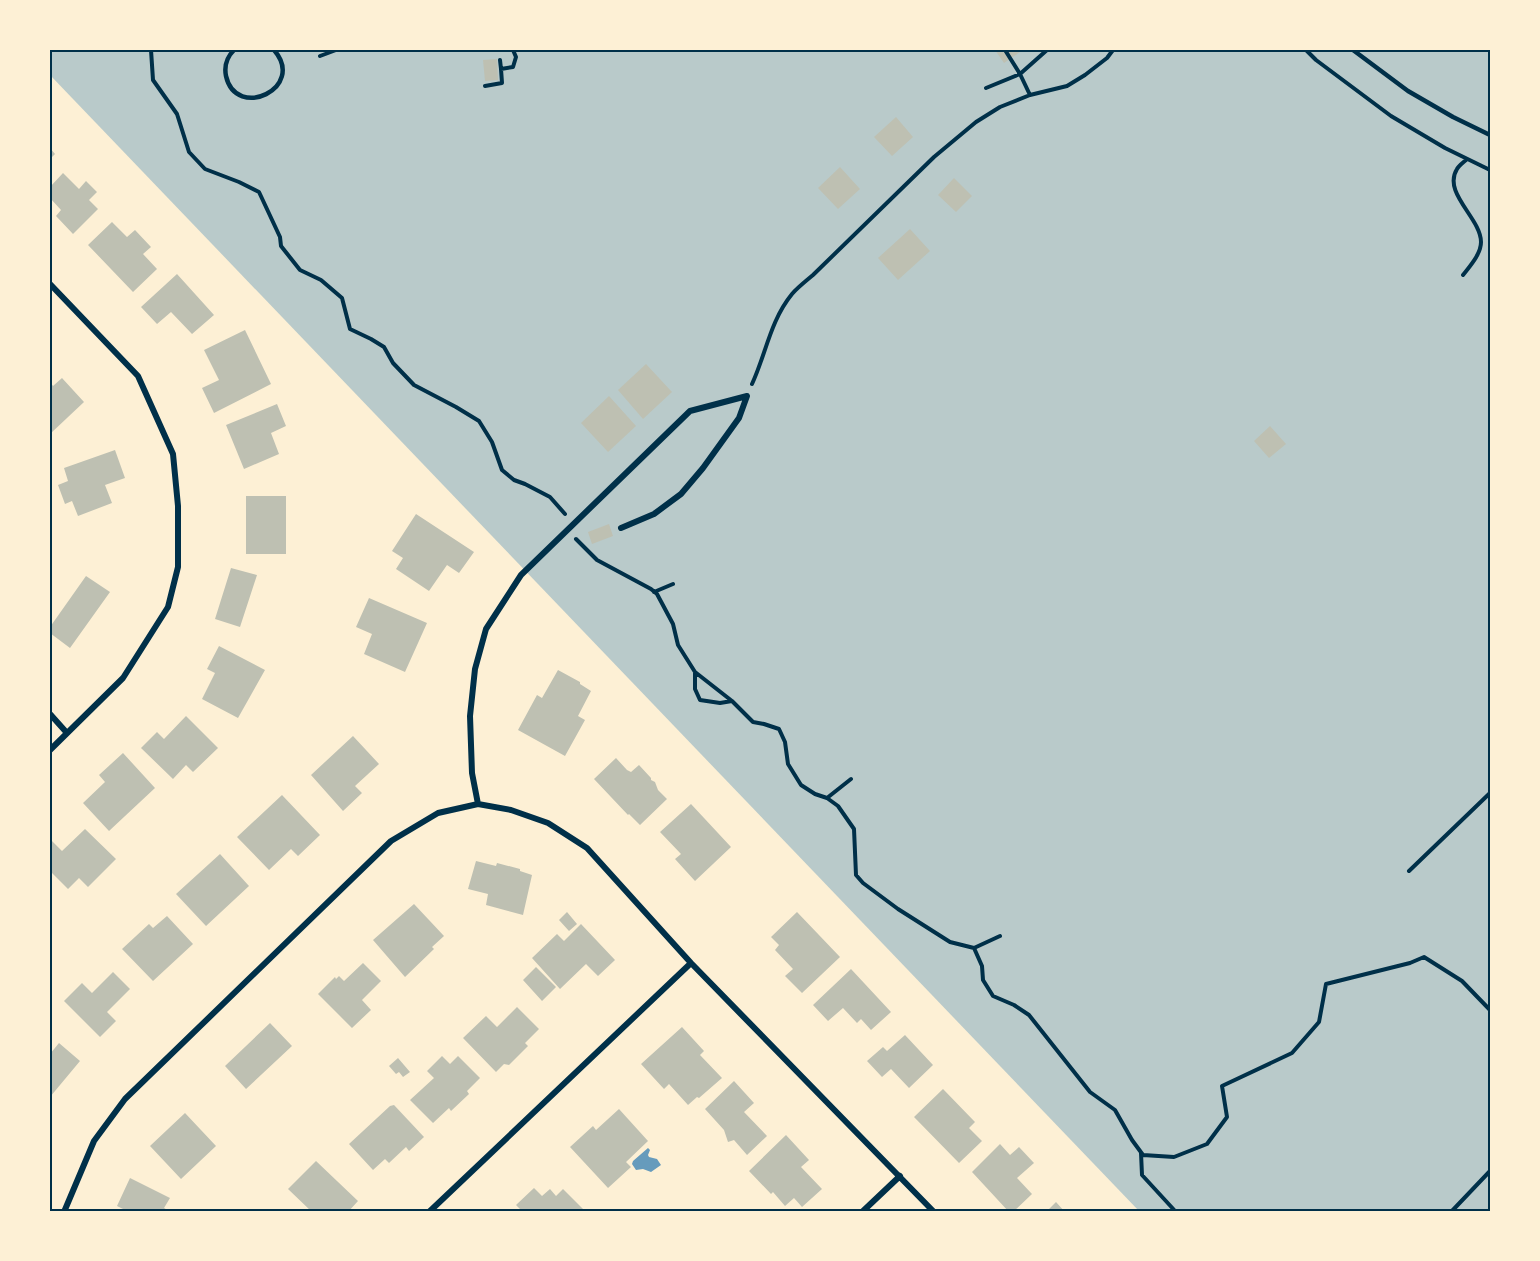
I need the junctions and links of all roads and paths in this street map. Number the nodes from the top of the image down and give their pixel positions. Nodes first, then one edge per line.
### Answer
1 (151, 50) edge
2 (234, 50) edge
3 (274, 50) edge
4 (336, 50) edge
5 (513, 50) edge
6 (1005, 50) edge
7 (1047, 50) edge
8 (1113, 50) edge
9 (1305, 50) edge
10 (1353, 50) edge
11 (320, 56) dead end
12 (500, 60) dead end
13 (501, 69) junction
14 (1020, 74) junction
15 (485, 86) dead end
16 (986, 88) dead end
17 (1030, 95) junction
18 (1491, 135) edge
19 (1467, 159) junction
20 (1491, 170) edge
21 (1463, 275) dead end
22 (50, 284) edge
23 (747, 396) junction
24 (565, 514) dead end
25 (621, 528) dead end
26 (576, 539) dead end
27 (673, 584) dead end
28 (654, 592) junction
29 (695, 672) junction
30 (732, 701) junction
31 (50, 714) edge
32 (68, 733) junction
33 (50, 750) edge
34 (851, 779) dead end
35 (1491, 793) edge
36 (827, 798) junction
37 (478, 804) junction
38 (1410, 871) dead end
39 (1000, 936) dead end
40 (974, 948) junction
41 (691, 963) junction
42 (1491, 1010) edge
43 (1141, 1153) junction
44 (1491, 1171) edge
45 (900, 1176) junction
46 (64, 1212) edge
47 (429, 1212) edge
48 (862, 1212) edge
49 (934, 1212) edge
50 (1176, 1212) edge
51 (1451, 1212) edge

1 - 24 path
2 - 3 lane
4 - 11 path
5 - 13 path
6 - 14 path
7 - 14 path
8 - 17 path
9 - 19 path
10 - 18 lane
12 - 13 path
13 - 15 path
14 - 16 path
14 - 17 path
17 - 23 path
19 - 20 path
19 - 21 path
22 - 32 street
23 - 25 street
23 - 37 street
26 - 28 path
27 - 28 path
28 - 29 path
29 - 30 path
29 - 30 path
30 - 36 path
31 - 32 street
32 - 33 street
34 - 36 path
35 - 38 path
36 - 40 path
37 - 41 street
37 - 46 street
39 - 40 path
40 - 43 path
41 - 45 street
41 - 47 street
42 - 43 path
43 - 50 path
44 - 51 path
45 - 48 street
45 - 49 street

